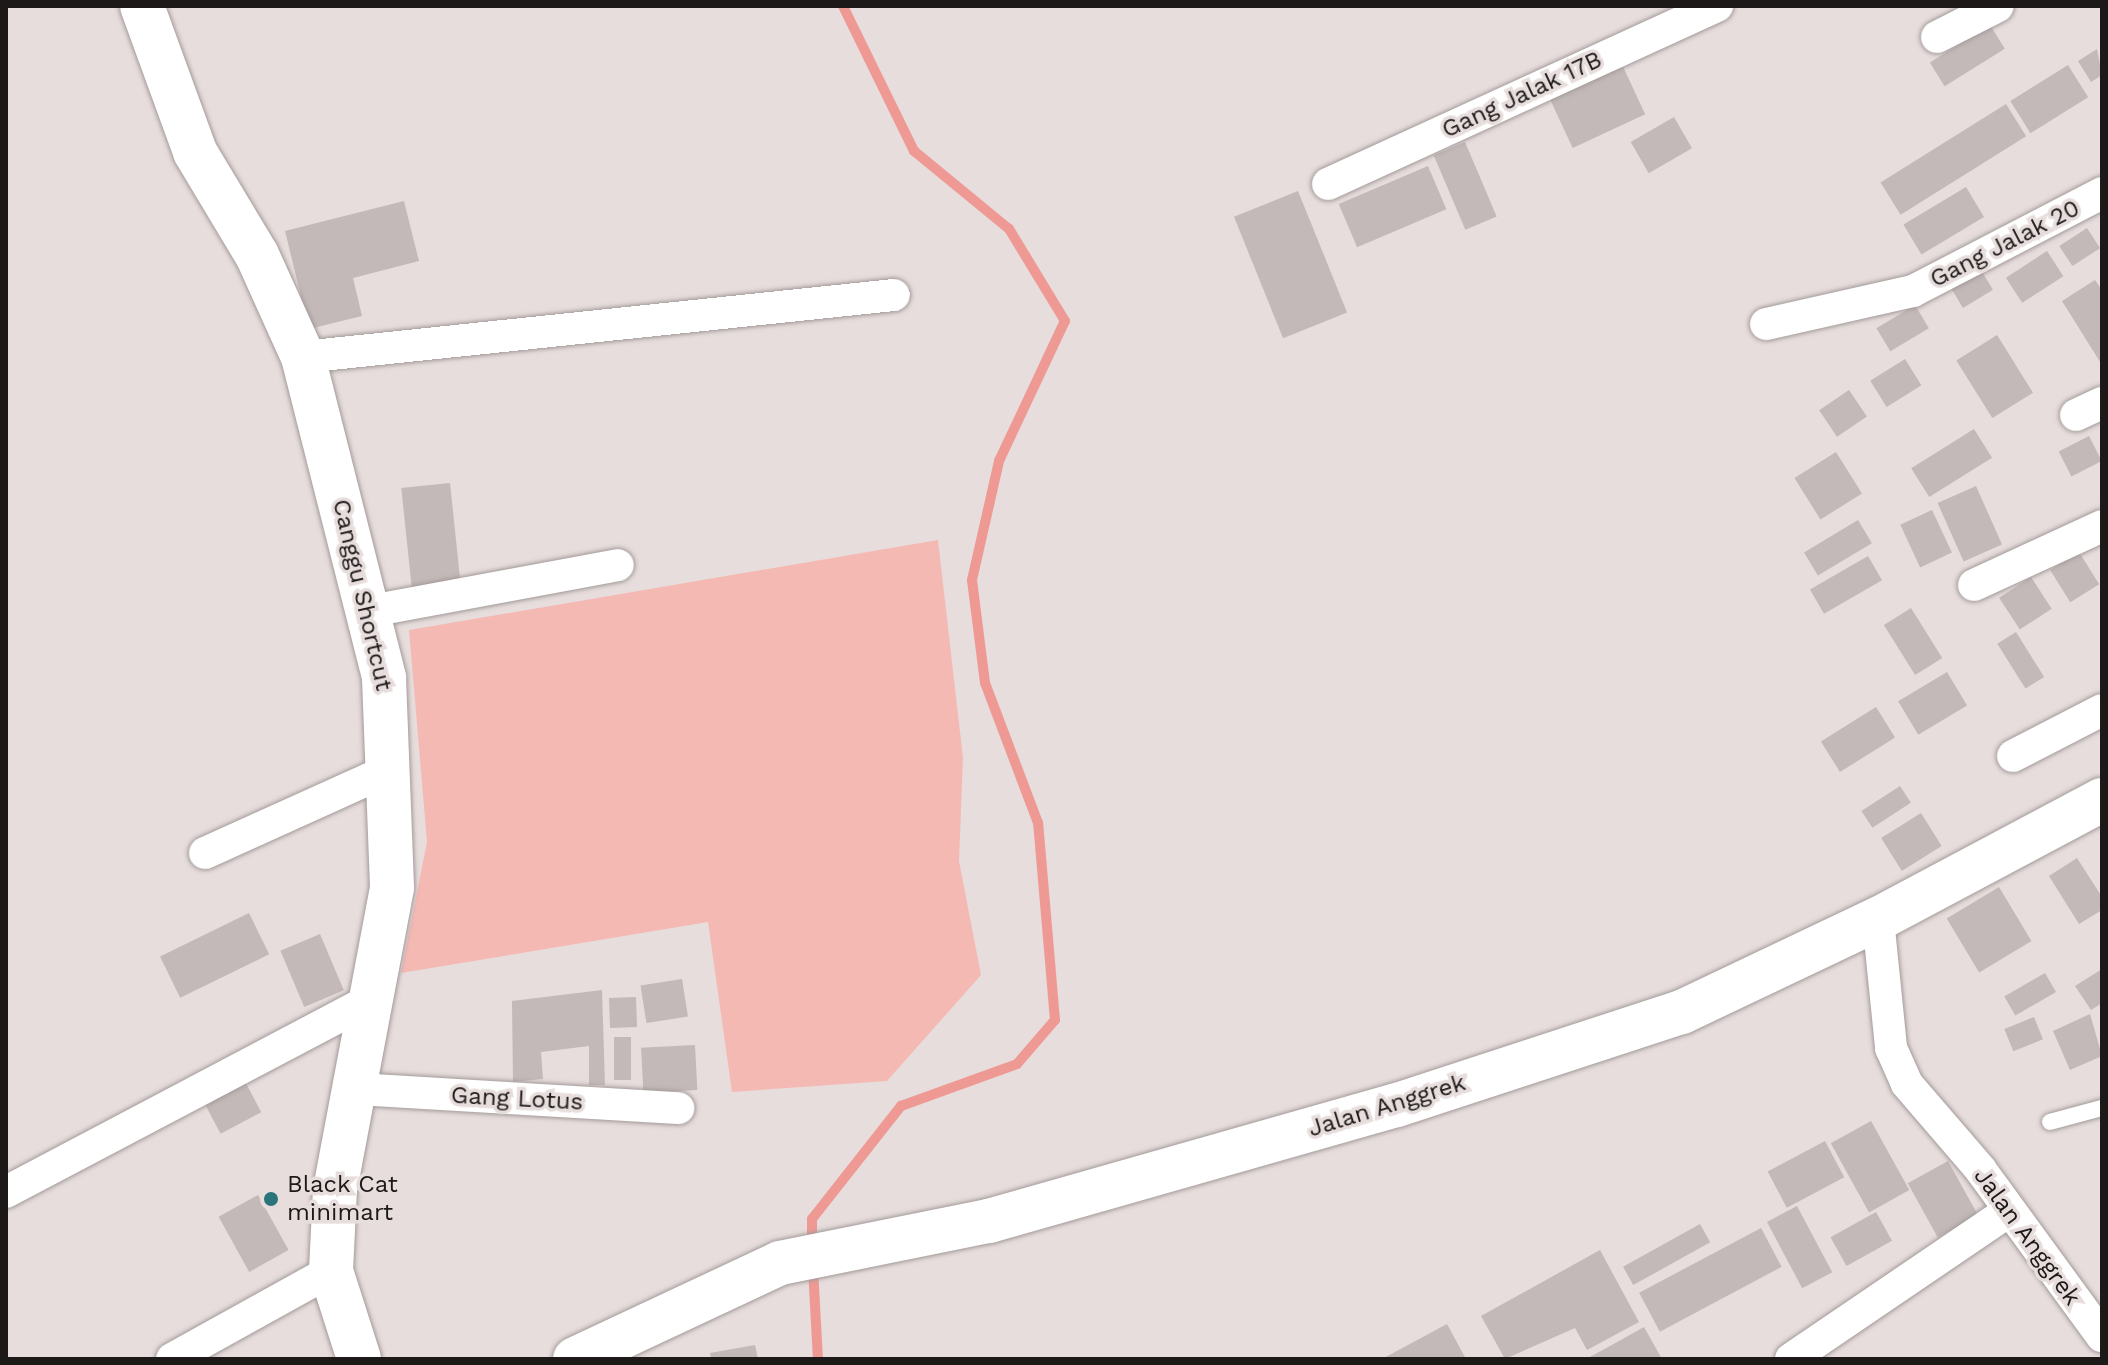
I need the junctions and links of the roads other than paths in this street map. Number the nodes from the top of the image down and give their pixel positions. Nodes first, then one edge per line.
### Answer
1 (142, 6) edge
2 (1717, 6) edge
3 (1998, 6) edge
4 (1937, 37) dead end
5 (1328, 184) dead end
6 (2102, 193) edge
7 (894, 295) dead end
8 (1766, 324) dead end
9 (303, 357) junction
10 (2102, 526) edge
11 (618, 565) dead end
12 (1974, 585) dead end
13 (370, 611) junction
14 (2102, 710) edge
15 (2013, 756) dead end
16 (389, 770) junction
17 (2102, 800) edge
18 (205, 853) dead end
19 (1878, 919) junction
20 (374, 998) junction
21 (356, 1089) junction
22 (678, 1108) dead end
23 (2102, 1108) edge
24 (2050, 1122) dead end
25 (6, 1192) edge
26 (2009, 1211) junction
27 (331, 1271) junction
28 (2102, 1336) edge
29 (172, 1359) edge
30 (359, 1359) edge
31 (575, 1359) edge
32 (1791, 1359) edge

1 - 9 street, Canggu Shortcut
2 - 5 street, Gang Jalak 17B
3 - 4 street
6 - 8 street, Gang Jalak 20
7 - 9 street
9 - 13 street, Canggu Shortcut
10 - 12 street
11 - 13 street
13 - 16 street, Canggu Shortcut
14 - 15 street
16 - 18 street
16 - 20 street, Canggu Shortcut
17 - 19 street, Jalan Anggrek
19 - 26 street, Jalan Anggrek
19 - 31 street, Jalan Anggrek
20 - 21 street, Canggu Shortcut
20 - 25 street
21 - 22 street, Gang Lotus
21 - 27 street, Canggu Shortcut
23 - 24 lane
26 - 28 street, Jalan Anggrek
26 - 32 street
27 - 29 street
27 - 30 street, Canggu Shortcut

